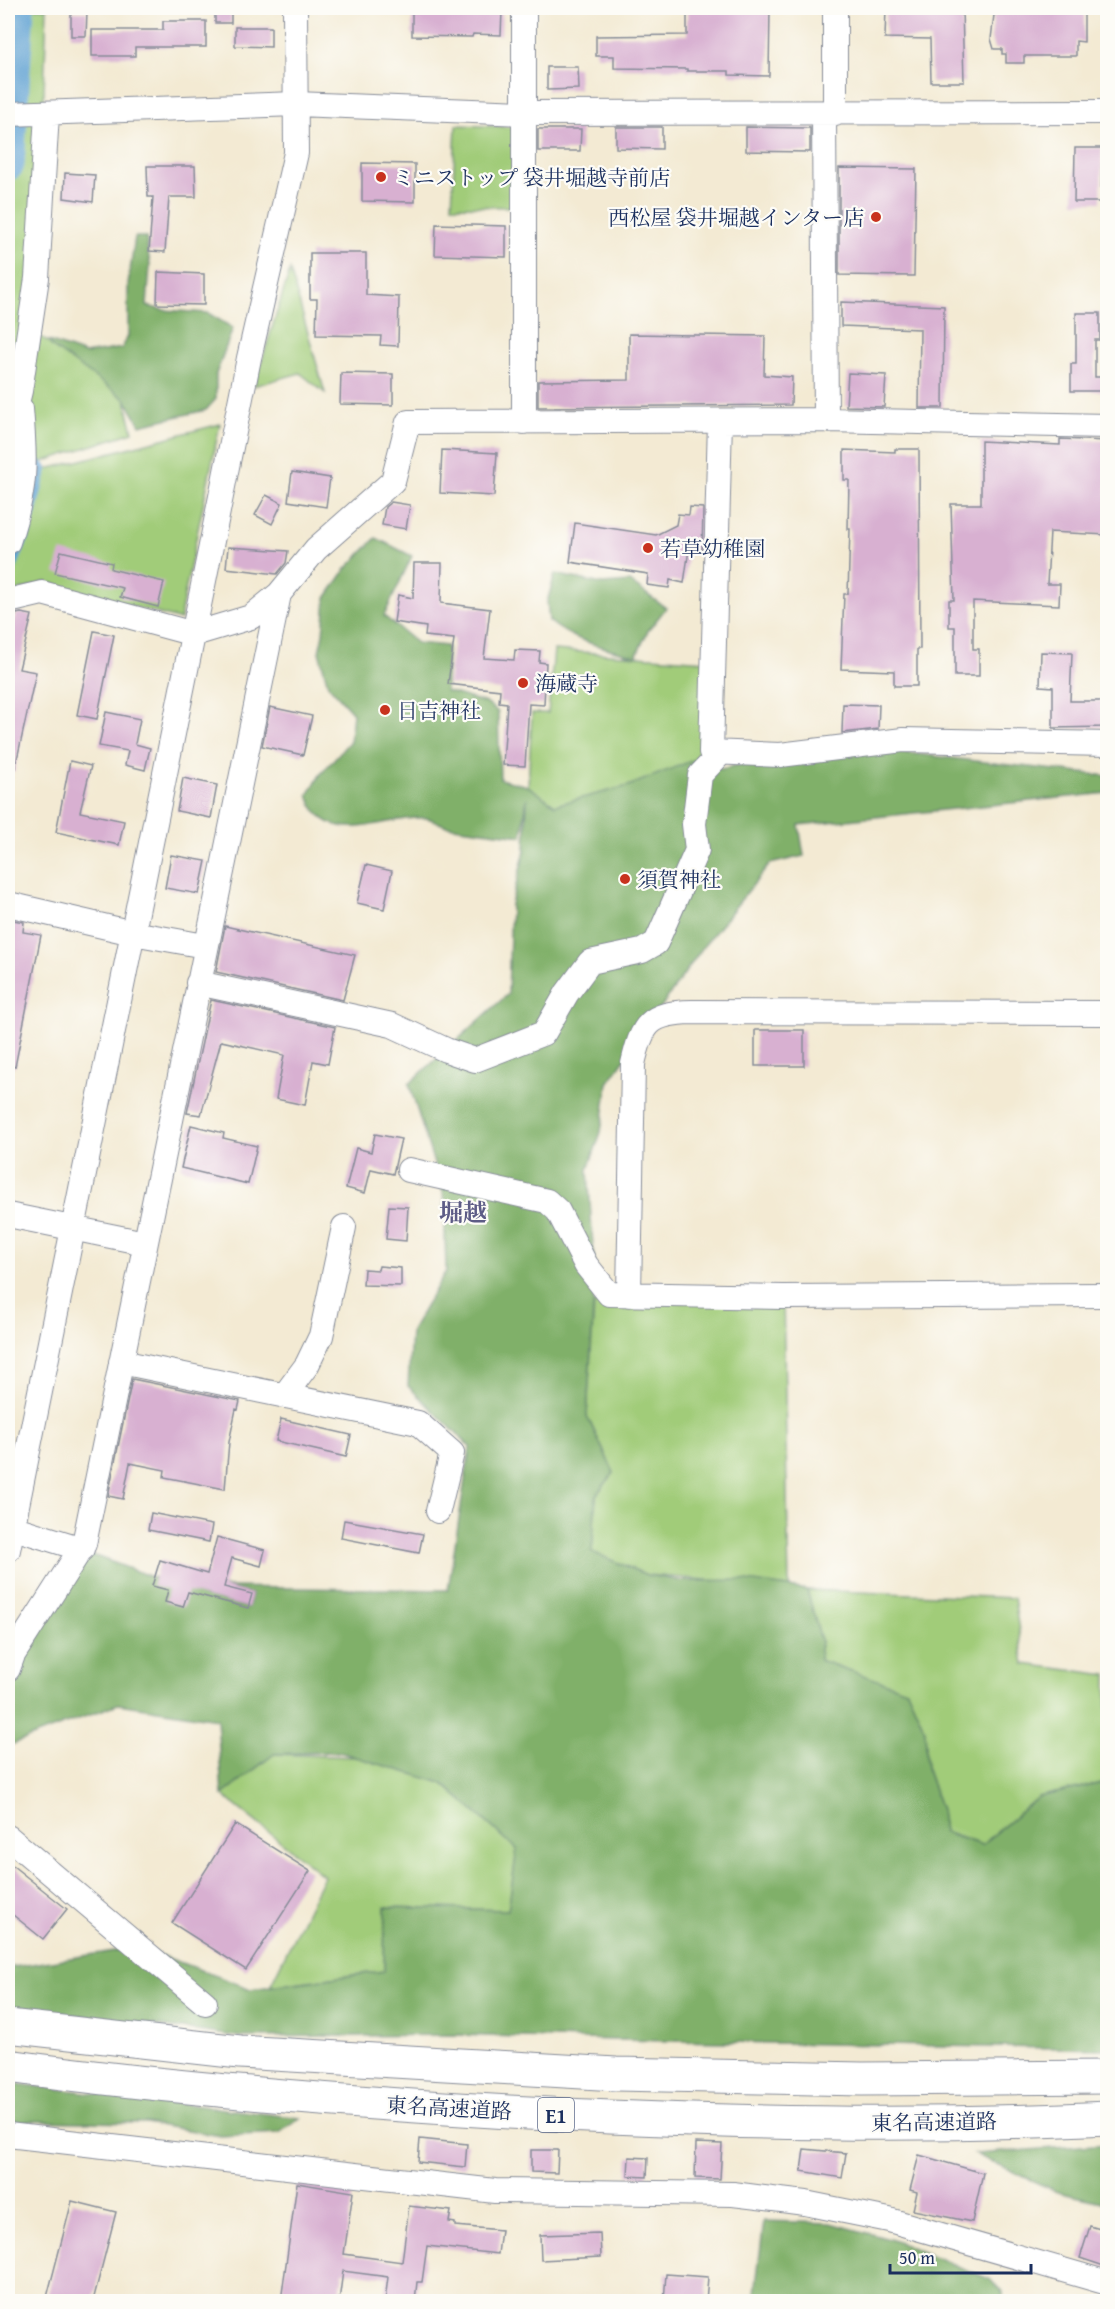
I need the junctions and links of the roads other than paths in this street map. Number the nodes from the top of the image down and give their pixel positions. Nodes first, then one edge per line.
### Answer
1 (295, 8) edge
2 (524, 8) edge
3 (835, 8) edge
4 (296, 104) junction
5 (1107, 112) edge
6 (524, 113) junction
7 (8, 114) edge
8 (43, 114) junction
9 (830, 114) junction
10 (20, 391) junction
11 (826, 420) junction
12 (720, 421) junction
13 (524, 422) junction
14 (1107, 426) edge
15 (8, 440) edge
16 (8, 542) edge
17 (279, 594) junction
18 (8, 601) edge
19 (194, 634) junction
20 (1107, 744) edge
21 (721, 753) junction
22 (8, 904) edge
23 (133, 933) junction
24 (205, 946) junction
25 (198, 983) junction
26 (1107, 1013) edge
27 (409, 1170) dead end
28 (8, 1215) edge
29 (72, 1227) junction
30 (344, 1227) dead end
31 (145, 1243) junction
32 (629, 1295) junction
33 (1107, 1295) edge
34 (121, 1362) junction
35 (284, 1396) junction
36 (438, 1510) dead end
37 (10, 1526) edge
38 (82, 1549) junction
39 (8, 1550) edge
40 (8, 1669) edge
41 (8, 1837) edge
42 (205, 2003) dead end
43 (8, 2026) edge
44 (8, 2066) edge
45 (1107, 2077) edge
46 (1107, 2118) edge
47 (8, 2135) edge
48 (1107, 2283) edge

1 - 4 street
2 - 6 street
3 - 9 street
4 - 6 street
4 - 8 street
4 - 19 street
5 - 9 street
6 - 9 street
6 - 13 street
7 - 8 street
8 - 10 street
9 - 11 street
10 - 15 street
10 - 16 street
11 - 12 street
11 - 14 street
12 - 13 street
12 - 21 street
13 - 17 street
17 - 19 street
17 - 24 street
18 - 19 street
19 - 23 street
20 - 21 street
21 - 25 street
22 - 23 street
23 - 24 street
23 - 29 street
24 - 25 street
25 - 31 street
26 - 32 street
27 - 32 street
28 - 29 street
29 - 31 street
29 - 37 street
30 - 35 street
31 - 34 street
32 - 33 street
34 - 35 street
34 - 38 street
35 - 36 street
37 - 38 street
37 - 39 street
38 - 40 street
41 - 42 street
43 - 45 highway, 東名高速道路 / E1
44 - 46 highway, 東名高速道路 / E1
47 - 48 street

